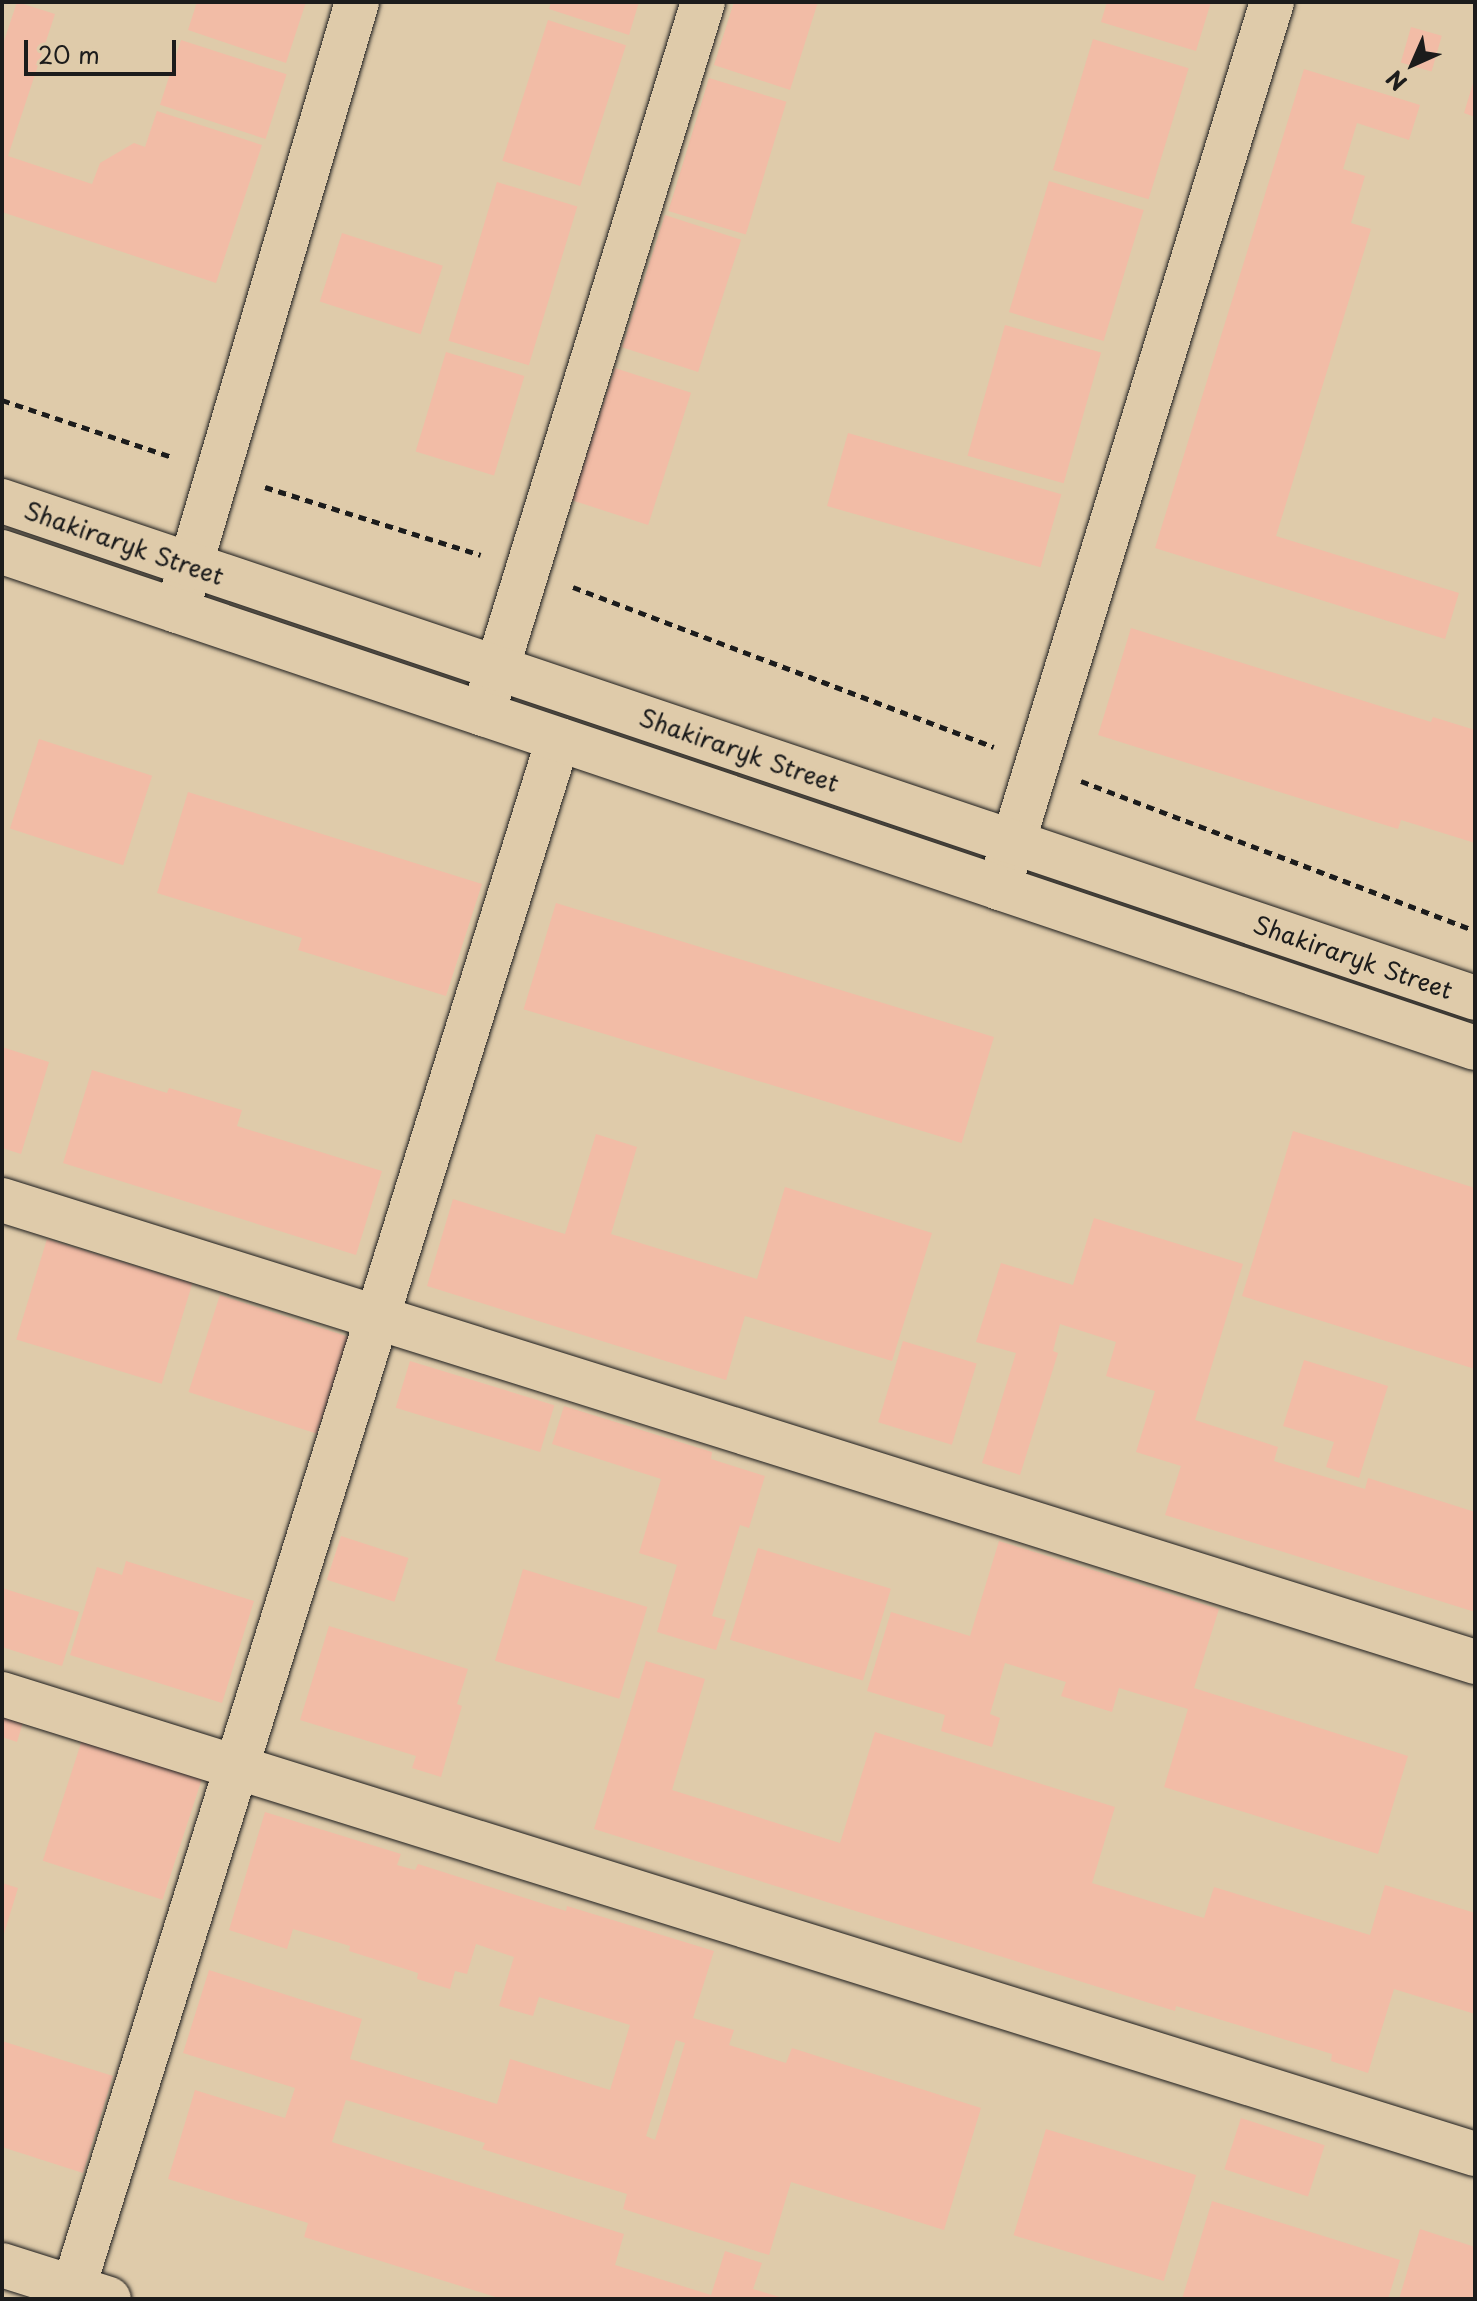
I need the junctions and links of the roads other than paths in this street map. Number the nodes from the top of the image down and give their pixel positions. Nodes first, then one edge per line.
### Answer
1 (357, 2) edge
2 (703, 2) edge
3 (1272, 2) edge
4 (2, 501) edge
5 (2, 552) edge
6 (190, 565) junction
7 (177, 611) junction
8 (497, 668) junction
9 (483, 714) junction
10 (558, 740) junction
11 (1013, 842) junction
12 (999, 888) junction
13 (1475, 998) edge
14 (1475, 1048) edge
15 (2, 1200) edge
16 (376, 1320) junction
17 (1475, 1662) edge
18 (2, 1694) edge
19 (236, 1767) junction
20 (1475, 2154) edge
21 (2, 2265) edge
22 (84, 2295) edge

1 - 6 street
2 - 8 street
3 - 11 street
4 - 6 street, Shakiraryk Street
5 - 7 street, Shakiraryk Street
6 - 7 street
6 - 8 street, Shakiraryk Street
7 - 9 street, Shakiraryk Street
8 - 9 street
8 - 11 street, Shakiraryk Street
9 - 10 street, Shakiraryk Street
10 - 12 street, Shakiraryk Street
10 - 16 street
11 - 12 street
11 - 13 street, Shakiraryk Street
12 - 14 street, Shakiraryk Street
15 - 16 street
16 - 17 street
16 - 19 street
18 - 19 street
19 - 20 street
19 - 22 street
21 - 22 street

